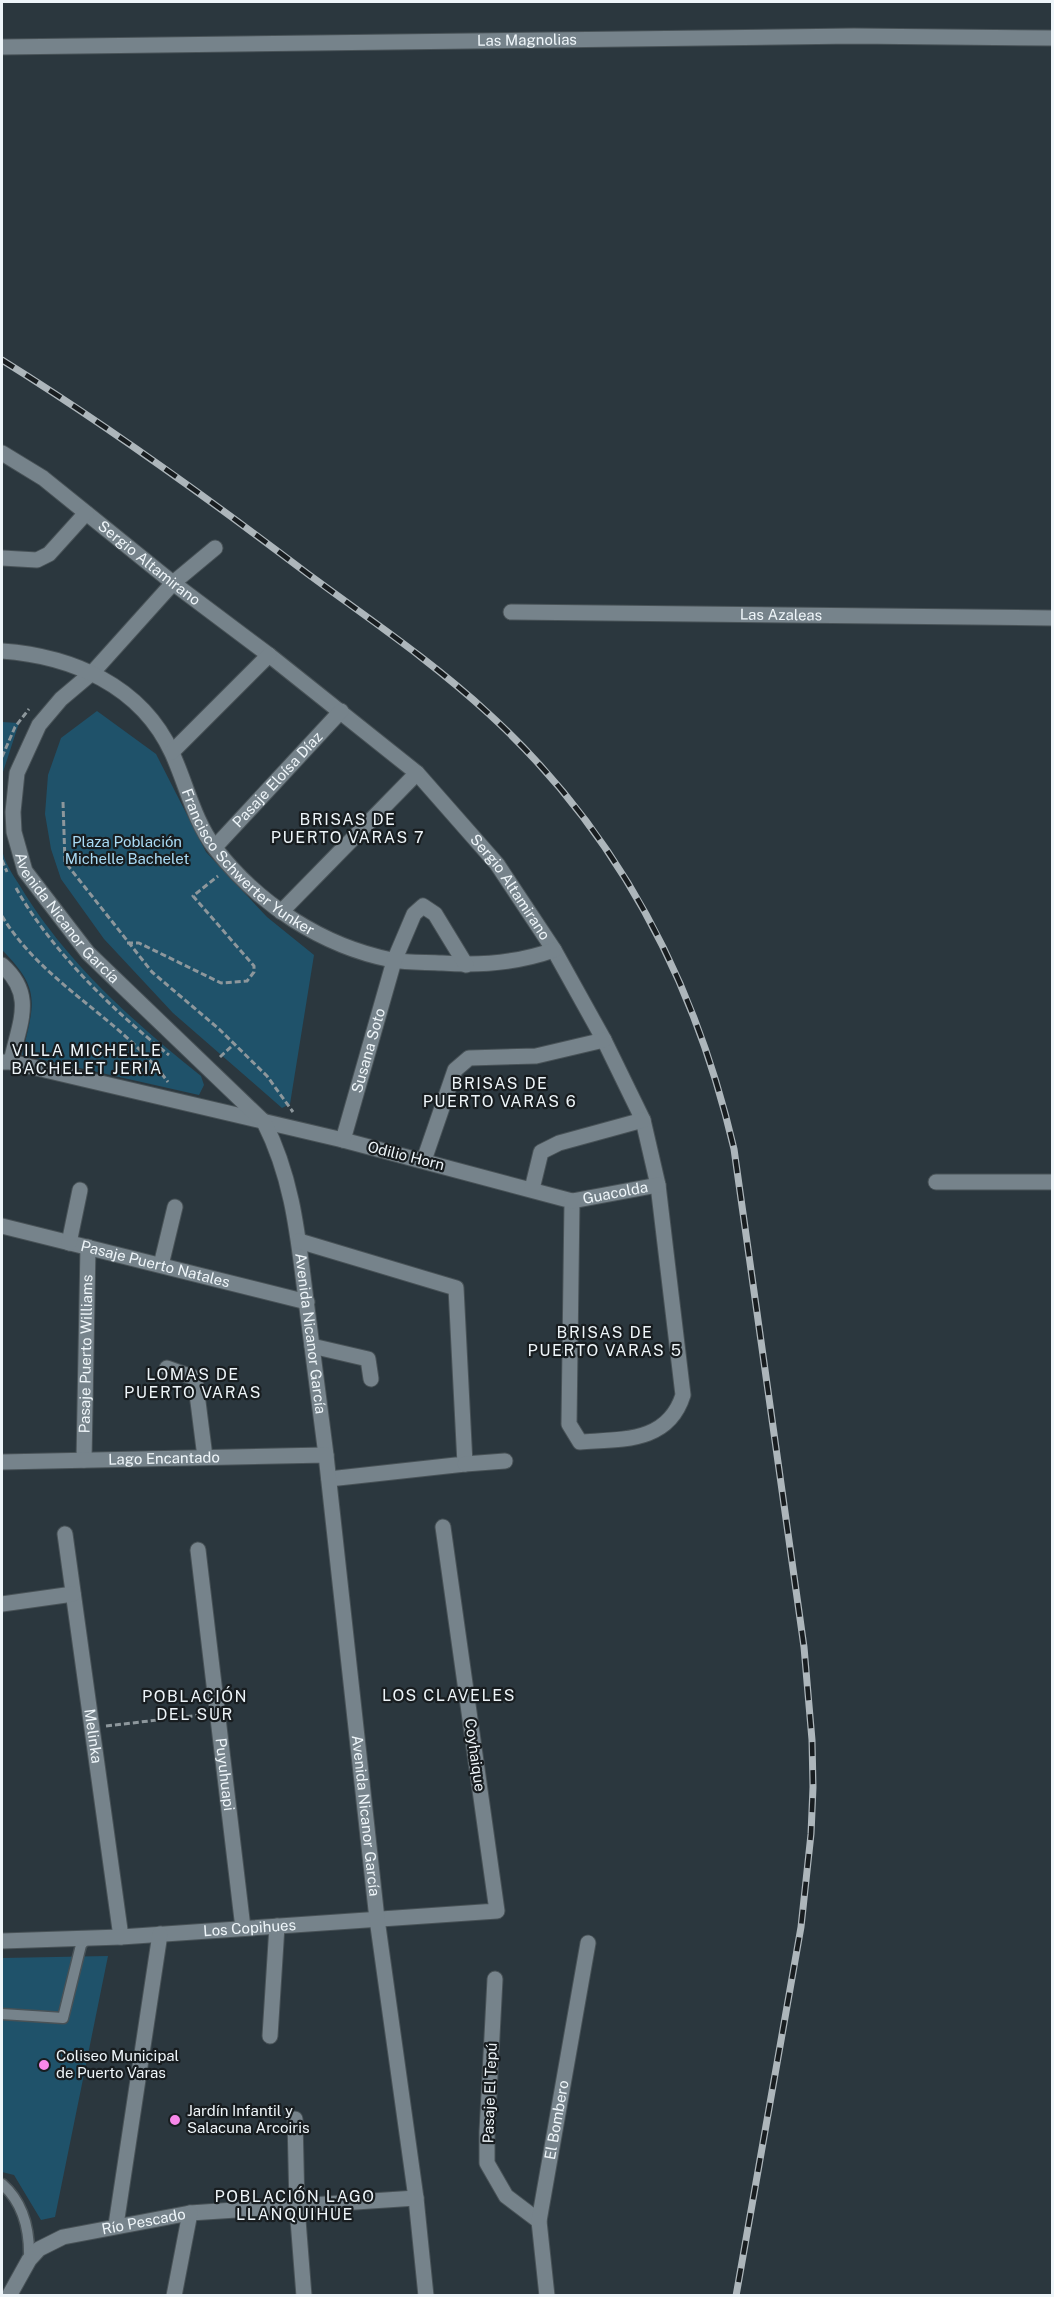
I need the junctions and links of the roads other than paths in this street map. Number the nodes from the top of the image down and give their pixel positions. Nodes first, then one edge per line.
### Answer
1 (1053, 38) edge
2 (2, 46) edge
3 (2, 453) edge
4 (86, 513) junction
5 (215, 548) dead end
6 (2, 558) edge
7 (174, 584) junction
8 (511, 612) dead end
9 (1053, 618) edge
10 (2, 651) edge
11 (269, 655) junction
12 (93, 672) junction
13 (341, 711) junction
14 (172, 752) junction
15 (417, 773) junction
16 (214, 848) junction
17 (281, 912) junction
18 (554, 950) junction
19 (394, 961) junction
20 (2, 965) edge
21 (466, 965) junction
22 (604, 1040) junction
23 (7, 1062) edge
24 (216, 1078) junction
25 (205, 1108) junction
26 (643, 1120) junction
27 (264, 1122) junction
28 (343, 1140) junction
29 (424, 1160) junction
30 (936, 1182) dead end
31 (1053, 1182) edge
32 (658, 1185) junction
33 (80, 1190) dead end
34 (532, 1190) junction
35 (572, 1201) junction
36 (175, 1207) dead end
37 (2, 1226) edge
38 (299, 1241) junction
39 (69, 1243) junction
40 (88, 1247) junction
41 (161, 1265) junction
42 (307, 1302) junction
43 (312, 1346) junction
44 (167, 1368) dead end
45 (371, 1379) dead end
46 (326, 1455) junction
47 (206, 1457) junction
48 (84, 1460) junction
49 (505, 1461) dead end
50 (2, 1462) edge
51 (465, 1464) junction
52 (329, 1479) junction
53 (443, 1527) dead end
54 (65, 1534) dead end
55 (198, 1550) dead end
56 (73, 1594) junction
57 (2, 1604) edge
58 (497, 1911) joint
59 (377, 1919) junction
60 (277, 1926) junction
61 (243, 1928) junction
62 (160, 1934) junction
63 (121, 1936) junction
64 (87, 1938) junction
65 (2, 1941) edge
66 (588, 1943) dead end
67 (495, 1979) dead end
68 (2, 2014) edge
69 (270, 2037) dead end
70 (295, 2119) dead end
71 (2, 2184) edge
72 (416, 2198) junction
73 (297, 2207) junction
74 (190, 2213) junction
75 (539, 2221) junction
76 (116, 2225) junction
77 (29, 2260) junction
78 (9, 2295) edge
79 (174, 2295) edge
80 (304, 2295) edge
81 (426, 2295) edge
82 (548, 2295) edge

1 - 2 street, Las Magnolias
3 - 4 street, Sergio Altamirano
4 - 6 street
4 - 7 street, Sergio Altamirano
5 - 7 street, Avenida Nicanor García
7 - 11 street, Sergio Altamirano
7 - 12 street, Avenida Nicanor García
8 - 9 street, Las Azaleas
10 - 12 street, Francisco Schwerter Yunker
11 - 13 street, Sergio Altamirano
11 - 14 street
12 - 14 street, Francisco Schwerter Yunker
12 - 24 street, Avenida Nicanor García
13 - 15 street, Sergio Altamirano
13 - 16 street, Pasaje Eloísa Díaz
14 - 16 street, Francisco Schwerter Yunker
15 - 17 street
15 - 18 street, Sergio Altamirano
16 - 17 street, Francisco Schwerter Yunker
17 - 19 street, Francisco Schwerter Yunker
18 - 21 street, Francisco Schwerter Yunker
18 - 22 street, Sergio Altamirano
19 - 21 street, Francisco Schwerter Yunker
19 - 21 street, Susana Soto
19 - 28 street, Susana Soto
20 - 23 street
22 - 26 street, Sergio Altamirano
22 - 29 street
23 - 25 street, Odilio Horn
24 - 25 street
24 - 27 street, Avenida Nicanor García
25 - 27 street, Odilio Horn
26 - 32 street, Sergio Altamirano
26 - 34 street
27 - 28 street, Odilio Horn
27 - 38 street, Avenida Nicanor García
28 - 29 street, Odilio Horn
29 - 34 street, Odilio Horn
30 - 31 street
32 - 35 street, Guacolda
32 - 35 street, Sergio Altamirano
33 - 39 street
34 - 35 street, Odilio Horn
36 - 41 street
37 - 39 street, Pasaje Puerto Natales
38 - 42 street, Avenida Nicanor García
38 - 51 street
39 - 40 street, Pasaje Puerto Natales
40 - 41 street, Pasaje Puerto Natales
40 - 48 street, Pasaje Puerto Williams
41 - 42 street, Pasaje Puerto Natales
42 - 43 street, Avenida Nicanor García
43 - 45 street
43 - 46 street, Avenida Nicanor García
44 - 47 street
46 - 47 street, Lago Encantado
46 - 52 street, Avenida Nicanor García
47 - 48 street, Lago Encantado
48 - 50 street, Lago Encantado
49 - 51 street
51 - 52 street
52 - 59 street, Avenida Nicanor García
53 - 58 street, Coyhaique
54 - 56 street, Melinka
55 - 61 street, Puyuhuapi
56 - 57 street
56 - 63 street, Melinka
58 - 59 street, Los Copihues
59 - 60 street, Los Copihues
59 - 72 street, Avenida Nicanor García
60 - 61 street, Los Copihues
60 - 69 street
61 - 62 street, Los Copihues
62 - 63 street, Los Copihues
62 - 76 street
63 - 64 street, Los Copihues
64 - 65 street, Los Copihues
64 - 68 lane
66 - 75 street, El Bombero
67 - 75 street, Pasaje El Tepú
70 - 73 street
71 - 77 lane
72 - 73 street, Río Pescado
72 - 81 street, Avenida Nicanor García
73 - 74 street, Río Pescado
73 - 80 street
74 - 76 street, Río Pescado
74 - 79 street
75 - 82 street, El Bombero
76 - 77 street, Río Pescado
77 - 78 street, Río Pescado

